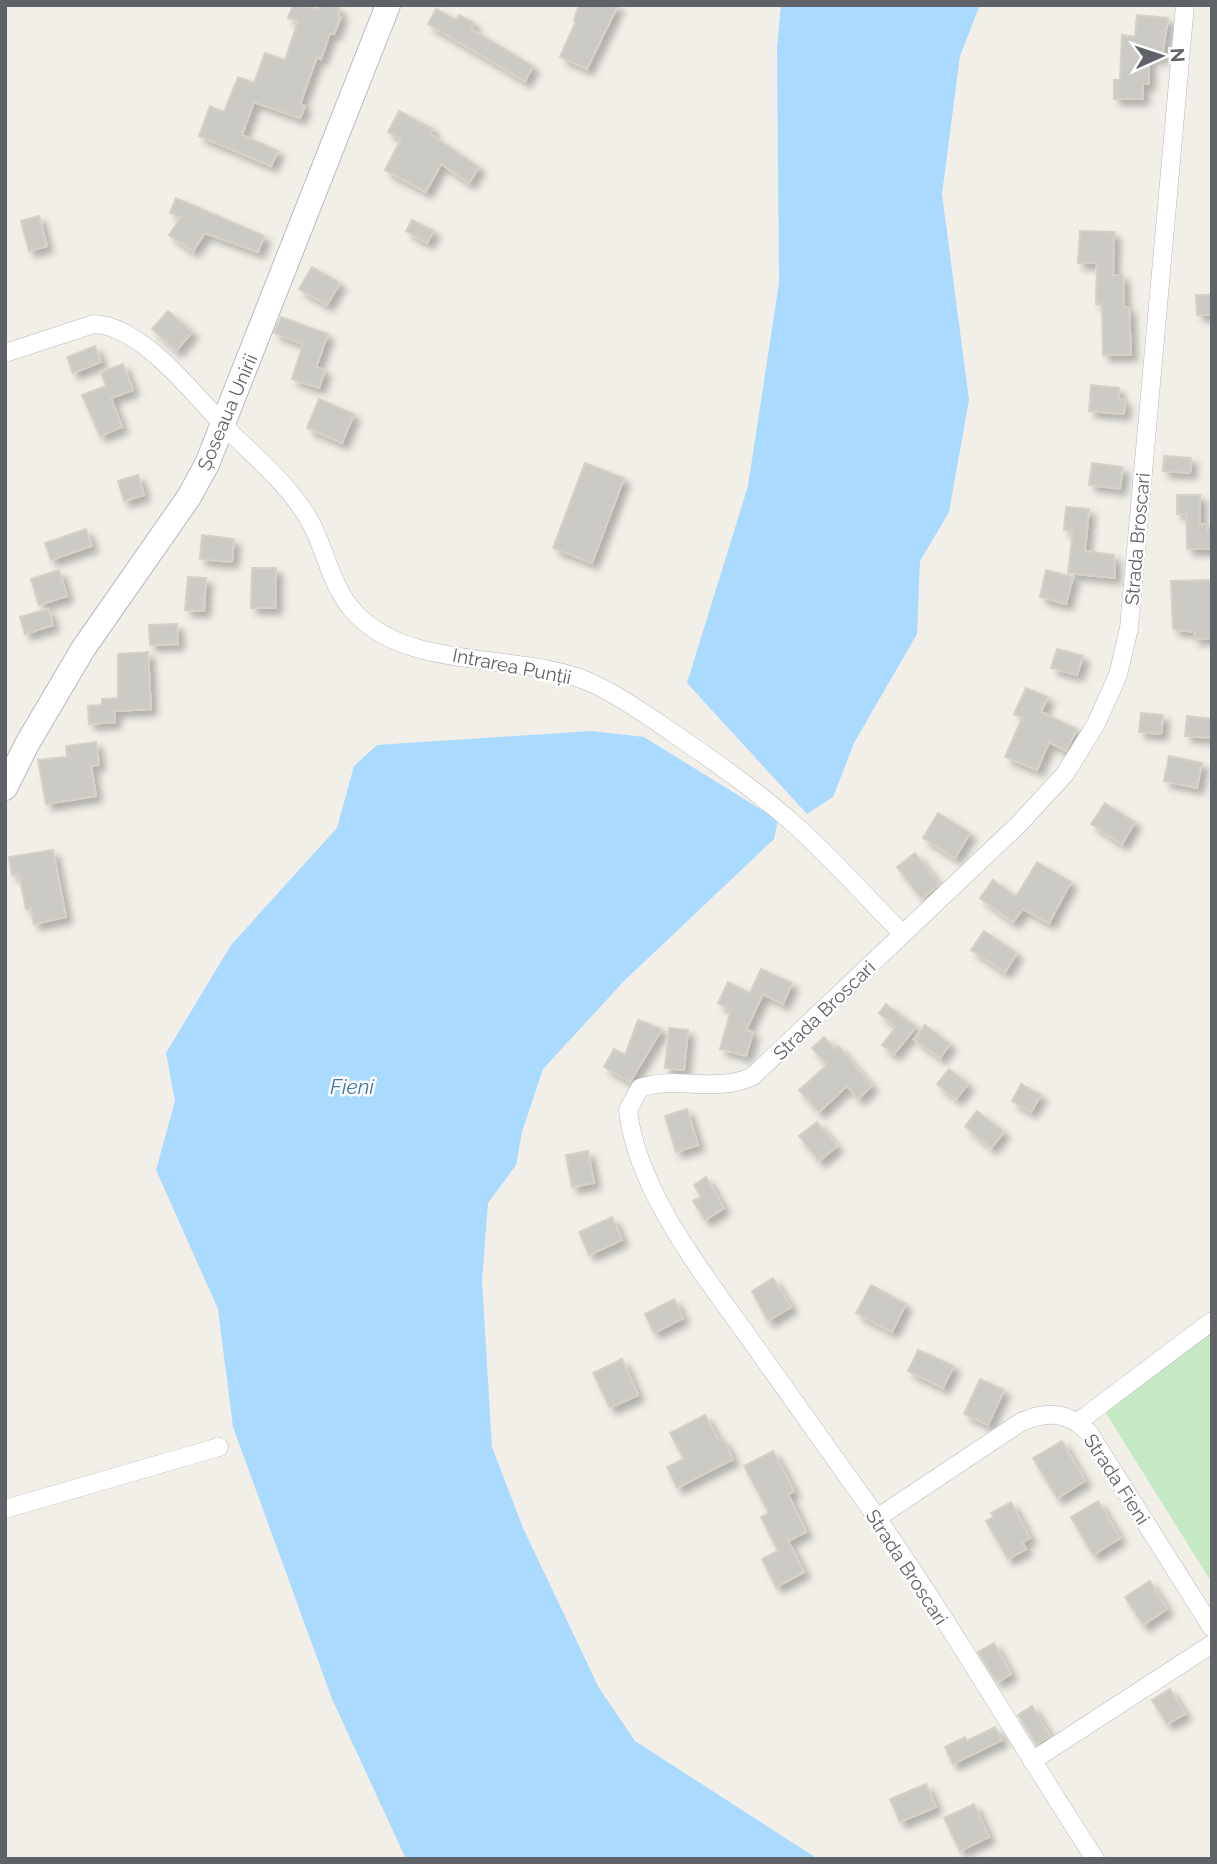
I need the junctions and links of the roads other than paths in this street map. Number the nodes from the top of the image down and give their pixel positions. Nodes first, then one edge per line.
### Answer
1 (388, 5) edge
2 (1185, 5) edge
3 (5, 354) edge
4 (224, 426) junction
5 (5, 788) edge
6 (903, 934) junction
7 (1212, 1321) edge
8 (1078, 1422) junction
9 (219, 1447) dead end
10 (5, 1508) edge
11 (877, 1517) junction
12 (1212, 1628) edge
13 (1212, 1644) edge
14 (1032, 1761) junction
15 (1095, 1859) edge

1 - 4 main road, Șoseaua Unirii
2 - 6 street, Strada Broscari
3 - 4 street, Intrarea Punții
4 - 5 main road, Șoseaua Unirii
4 - 6 street, Intrarea Punții
6 - 11 street, Strada Broscari
7 - 8 street
8 - 11 street, Strada Fieni
8 - 12 street, Strada Fieni
9 - 10 street
11 - 14 street, Strada Broscari
13 - 14 street
14 - 15 street, Strada Broscari

